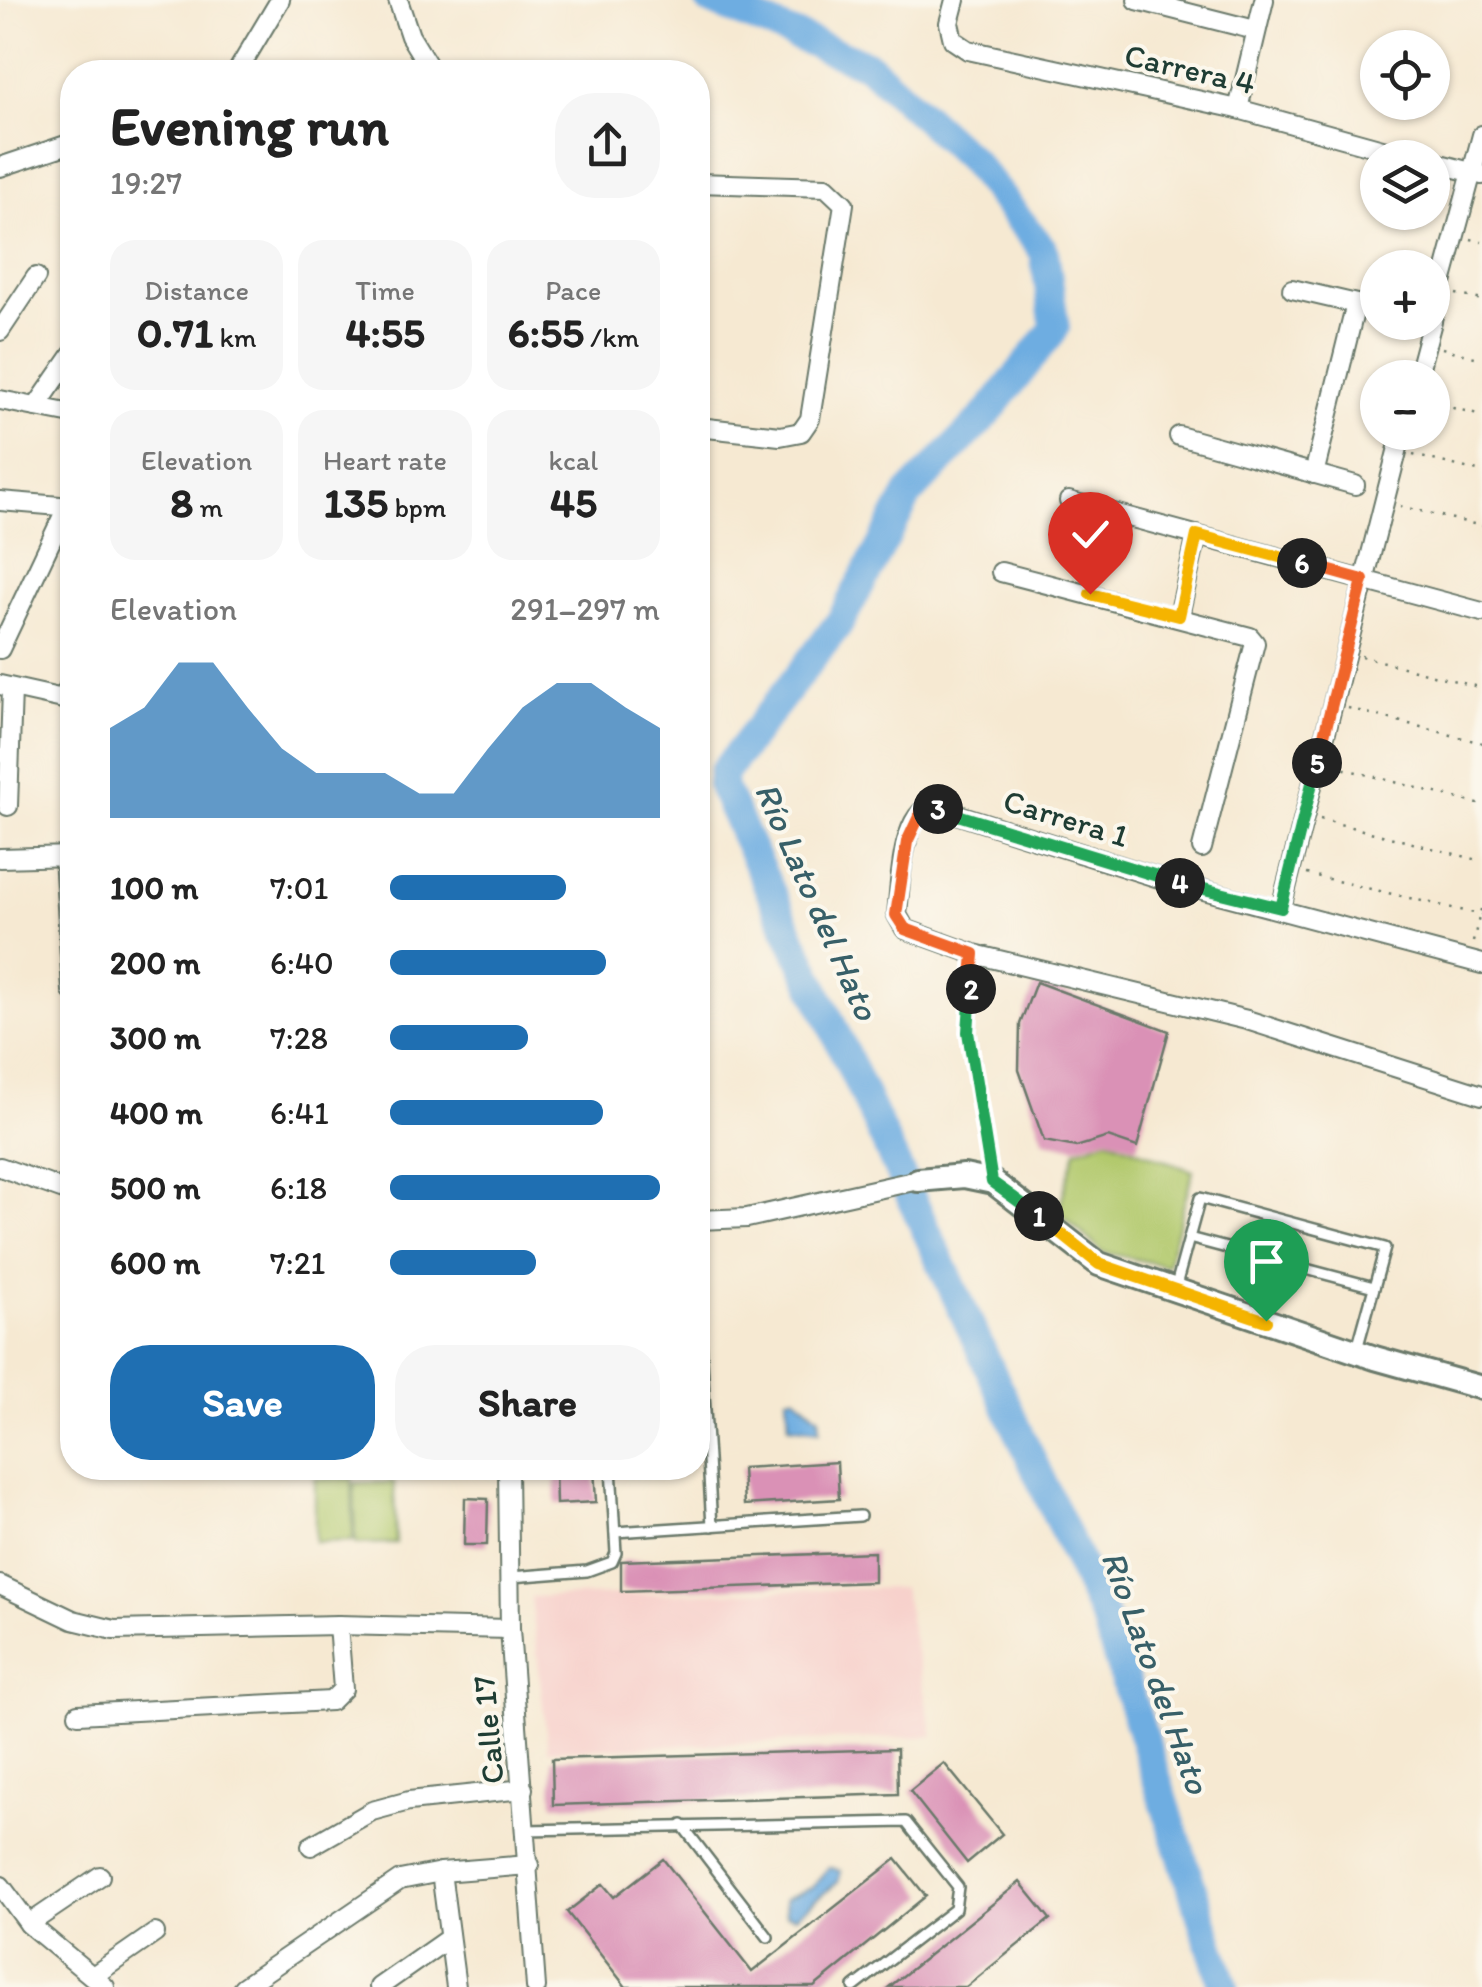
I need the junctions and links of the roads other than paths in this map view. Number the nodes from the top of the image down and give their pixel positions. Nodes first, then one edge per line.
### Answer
1 (280, 0) edge
2 (398, 0) edge
3 (954, 0) edge
4 (1137, 0) edge
5 (1264, 0) edge
6 (1255, 30) junction
7 (243, 60) edge
8 (425, 60) edge
9 (1238, 109) junction
10 (1482, 136) edge
11 (1360, 143) edge
12 (60, 147) edge
13 (1450, 167) edge
14 (0, 168) edge
15 (1477, 174) edge
16 (710, 183) edge
17 (1450, 259) edge
18 (36, 276) dead end
19 (1292, 289) dead end
20 (1356, 304) junction
21 (1360, 305) edge
22 (0, 331) edge
23 (60, 372) edge
24 (0, 400) edge
25 (36, 407) junction
26 (60, 412) edge
27 (710, 428) edge
28 (1179, 436) dead end
29 (1398, 450) edge
30 (1314, 474) junction
31 (1355, 485) dead end
32 (0, 501) edge
33 (1069, 501) dead end
34 (60, 505) edge
35 (60, 526) edge
36 (1197, 535) junction
37 (1002, 572) dead end
38 (1363, 580) junction
39 (1482, 612) edge
40 (1179, 616) junction
41 (0, 649) edge
42 (6, 687) edge
43 (60, 698) edge
44 (8, 806) dead end
45 (1202, 848) dead end
46 (60, 856) edge
47 (0, 858) edge
48 (1281, 908) junction
49 (974, 954) junction
50 (1475, 962) edge
51 (1482, 1095) edge
52 (0, 1167) edge
53 (918, 1180) joint
54 (992, 1182) junction
55 (60, 1189) edge
56 (710, 1220) edge
57 (1189, 1238) junction
58 (1374, 1287) junction
59 (1174, 1291) junction
60 (1356, 1351) junction
61 (1482, 1388) edge
62 (508, 1480) edge
63 (612, 1480) edge
64 (709, 1480) edge
65 (860, 1516) dead end
66 (712, 1526) junction
67 (615, 1532) junction
68 (511, 1577) junction
69 (0, 1585) edge
70 (338, 1625) junction
71 (510, 1628) junction
72 (78, 1714) dead end
73 (523, 1789) junction
74 (682, 1825) junction
75 (526, 1830) junction
76 (311, 1846) dead end
77 (529, 1866) junction
78 (441, 1872) junction
79 (100, 1876) dead end
80 (2, 1886) edge
81 (28, 1924) junction
82 (155, 1933) dead end
83 (450, 1938) junction
84 (768, 1938) dead end
85 (99, 1981) edge
86 (243, 1987) edge
87 (379, 1987) edge
88 (456, 1987) edge
89 (536, 1987) edge
90 (854, 1987) edge

1 - 7 street
2 - 8 street
3 - 9 street, Carrera 4
4 - 6 street
5 - 6 street
6 - 9 street
9 - 11 street, Carrera 4
10 - 15 street
12 - 14 street
13 - 15 street
15 - 17 street
16 - 27 street
18 - 22 street
19 - 20 street
20 - 21 street
20 - 30 street
23 - 25 street
24 - 25 street
25 - 26 street
28 - 30 street
29 - 38 street
30 - 31 street
32 - 34 street
33 - 36 street
35 - 41 street
36 - 38 street
36 - 40 street
37 - 40 street
38 - 39 street
38 - 48 street
40 - 45 street
42 - 43 street
42 - 44 street
46 - 47 street
48 - 49 street, Carrera 1
48 - 50 street, Carrera 1
49 - 51 street
49 - 54 lane
52 - 55 street
53 - 54 street
53 - 56 street
54 - 59 street
57 - 58 lane
57 - 58 lane
57 - 59 lane
58 - 60 lane
59 - 60 street
60 - 61 street
62 - 68 street, Calle 17
63 - 67 lane
64 - 66 lane
65 - 66 lane
66 - 67 lane
67 - 68 lane
68 - 71 street, Calle 17
69 - 70 street
70 - 71 street
70 - 72 street
71 - 73 street, Calle 17
73 - 75 street, Calle 17
73 - 76 street
74 - 75 lane
74 - 84 lane
74 - 90 lane
75 - 77 street, Calle 17
77 - 78 street
77 - 89 street, Calle 17
78 - 83 street
78 - 86 street
79 - 81 street
80 - 81 street
81 - 85 street
82 - 85 street
83 - 87 street
83 - 88 street

